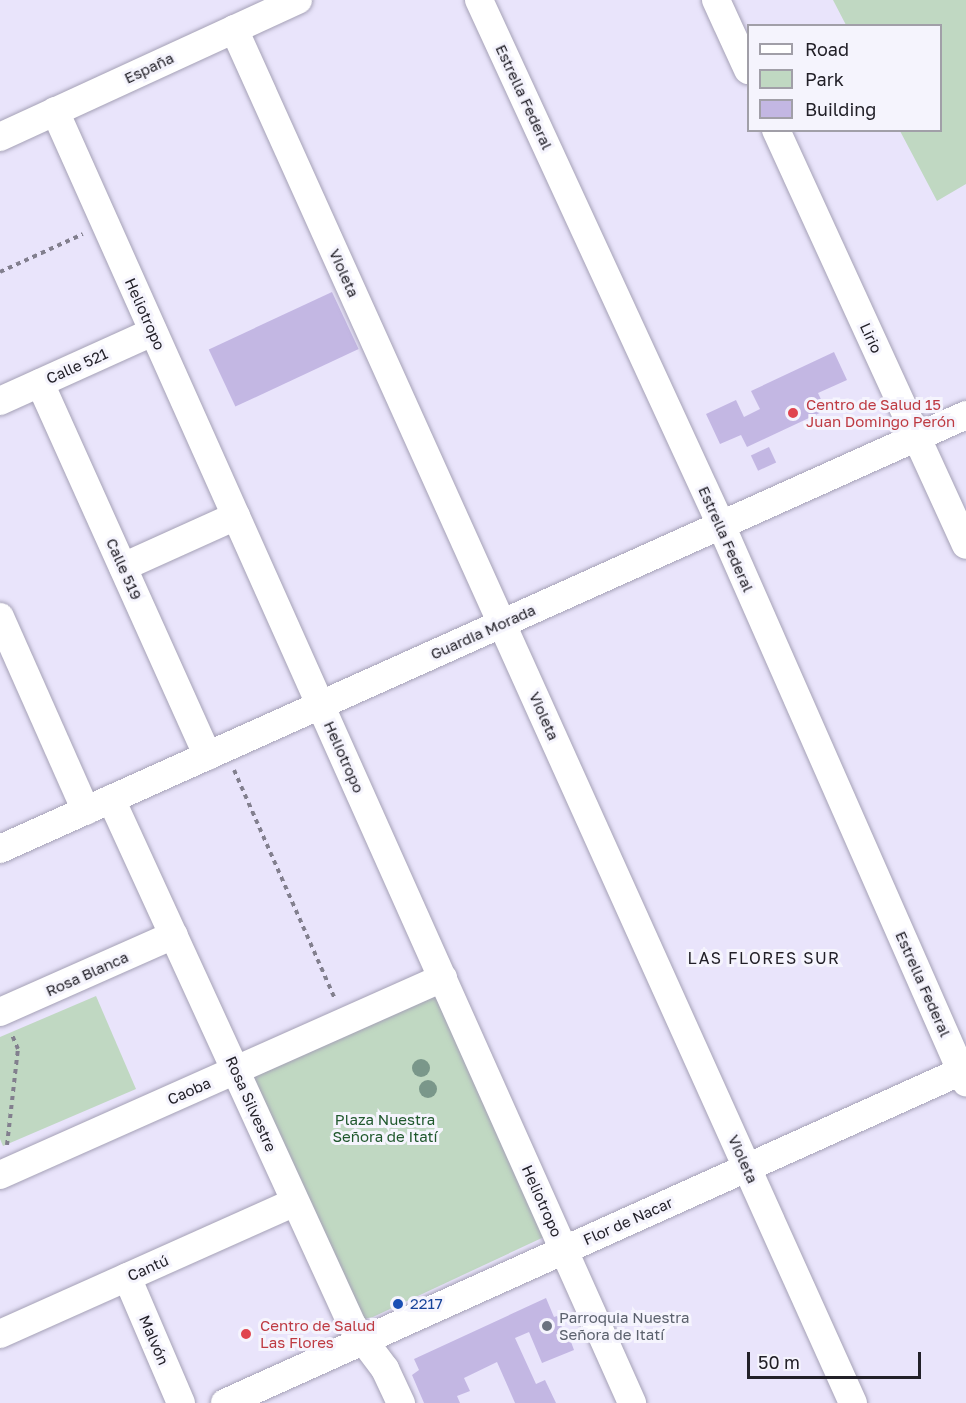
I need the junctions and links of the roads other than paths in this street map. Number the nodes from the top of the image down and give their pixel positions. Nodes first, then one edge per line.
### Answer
1 (298, 0) edge
2 (479, 0) edge
3 (716, 0) edge
4 (234, 29) junction
5 (747, 68) edge
6 (55, 111) junction
7 (777, 132) edge
8 (0, 137) edge
9 (153, 332) junction
10 (40, 383) junction
11 (0, 401) edge
12 (966, 415) edge
13 (917, 437) junction
14 (236, 516) junction
15 (721, 525) junction
16 (966, 545) edge
17 (123, 567) junction
18 (0, 617) edge
19 (502, 624) junction
20 (321, 705) junction
21 (216, 752) junction
22 (111, 799) junction
23 (86, 811) junction
24 (0, 849) edge
25 (174, 935) junction
26 (443, 978) junction
27 (1, 1012) edge
28 (235, 1070) junction
29 (964, 1074) edge
30 (747, 1168) junction
31 (2, 1174) edge
32 (295, 1202) junction
33 (563, 1251) junction
34 (128, 1277) junction
35 (0, 1334) edge
36 (364, 1340) junction
37 (181, 1403) edge
38 (225, 1403) edge
39 (401, 1403) edge
40 (632, 1403) edge
41 (853, 1403) edge

1 - 4 street, España
2 - 15 street, Estrella Federal
3 - 5 street
4 - 6 street, España
4 - 19 street, Violeta
6 - 8 street, España
6 - 9 street, Heliotropo
7 - 13 street, Lirio
9 - 10 street, Calle 521
9 - 14 street, Heliotropo
10 - 11 street, Calle 521
10 - 17 street, Calle 519
12 - 13 street, Guardia Morada
13 - 15 street, Guardia Morada
13 - 16 street, Lirio
14 - 17 street
14 - 20 street, Heliotropo
15 - 19 street, Guardia Morada
15 - 29 street, Estrella Federal
17 - 21 street, Calle 519
18 - 23 street
19 - 20 street, Guardia Morada
19 - 30 street, Violeta
20 - 21 street, Guardia Morada
20 - 26 street, Heliotropo
21 - 22 street, Guardia Morada
22 - 23 street, Guardia Morada
22 - 25 street, Rosa Silvestre
23 - 24 street, Guardia Morada
25 - 27 street, Rosa Blanca
25 - 28 street, Rosa Silvestre
26 - 28 street, Caoba
26 - 33 street, Heliotropo
28 - 31 street, Caoba
28 - 32 street, Rosa Silvestre
29 - 30 street, Flor de Nacar
30 - 33 street, Flor de Nacar
30 - 41 street, Violeta
32 - 34 street, Cantú
32 - 36 street, Rosa Silvestre
33 - 36 street, Flor de Nacar
33 - 40 street, Heliotropo
34 - 35 street, Cantú
34 - 37 street, Malvón
36 - 38 street, Flor de Nacar
36 - 39 street, Rosa Silvestre

